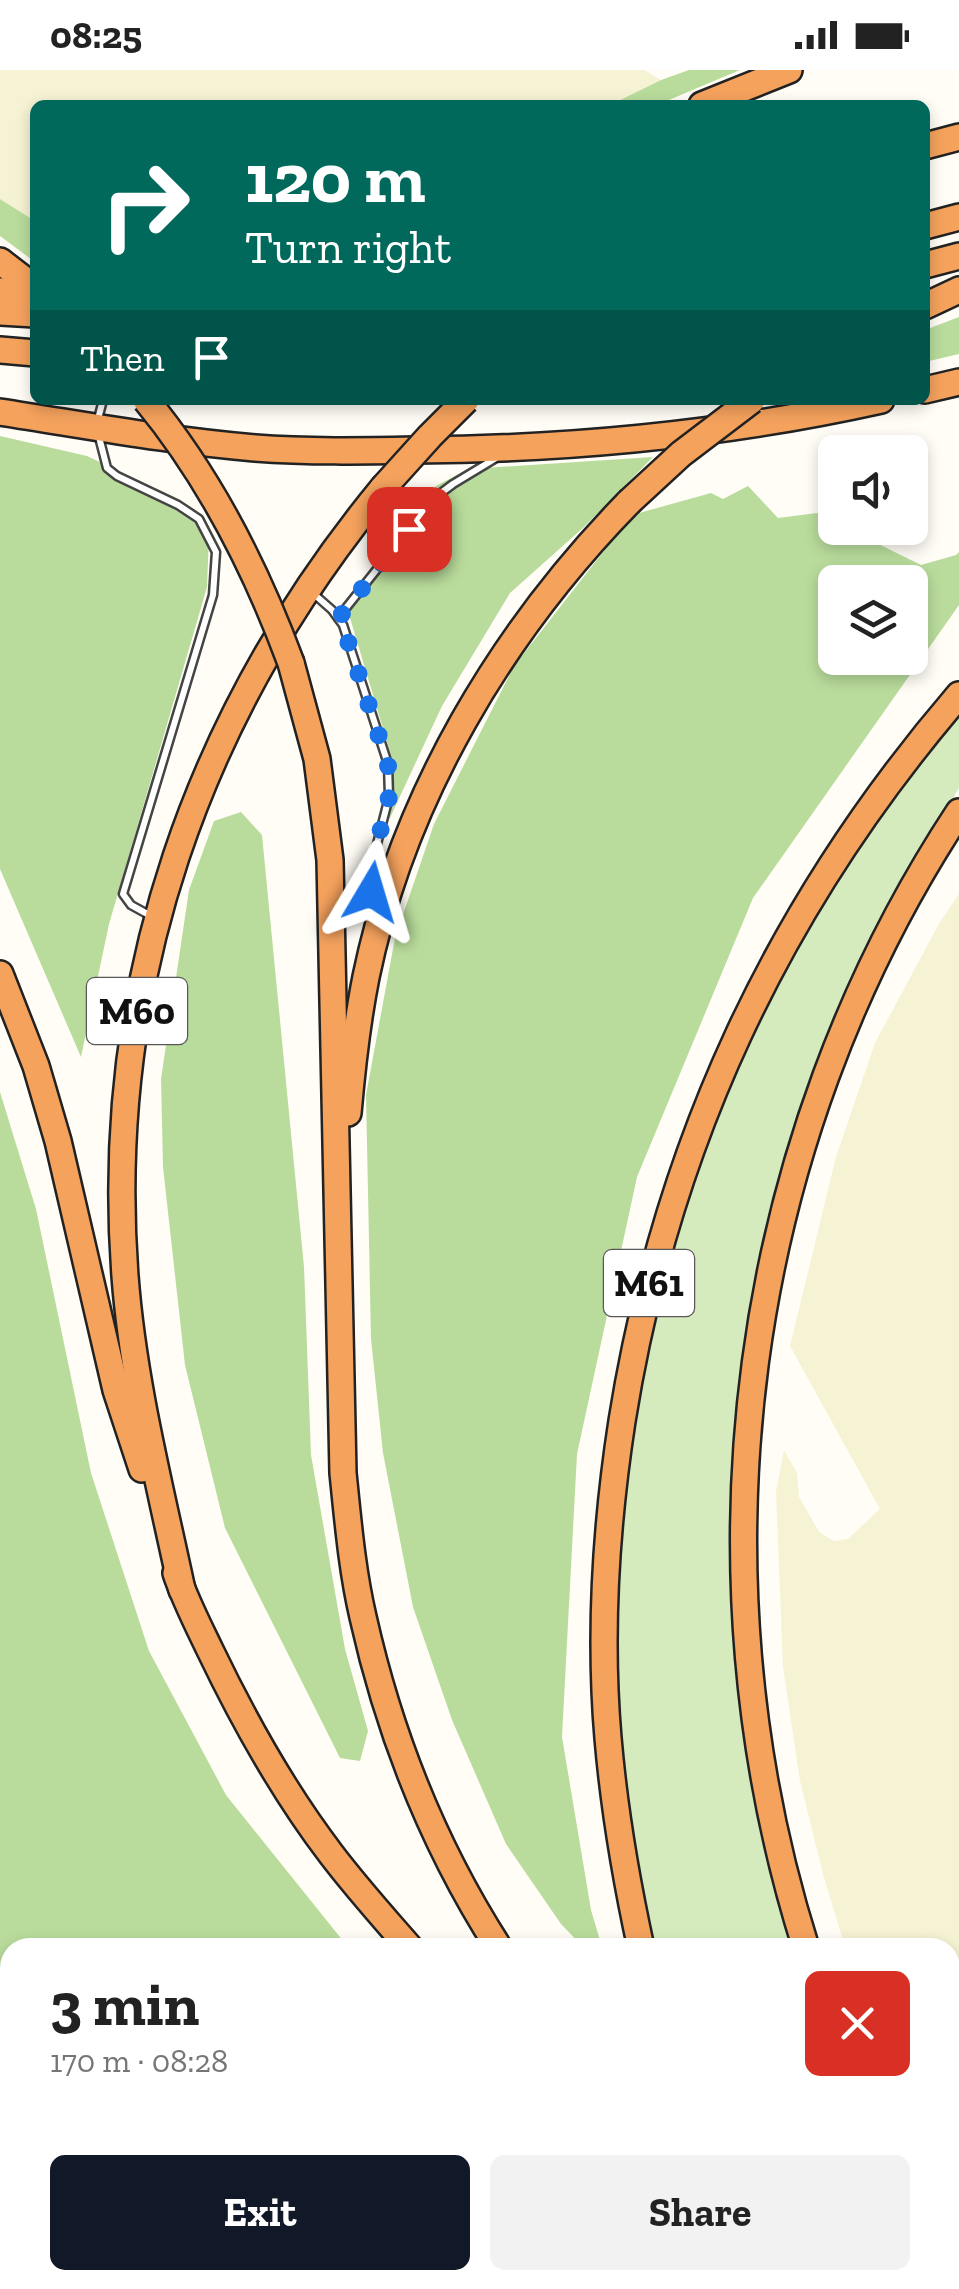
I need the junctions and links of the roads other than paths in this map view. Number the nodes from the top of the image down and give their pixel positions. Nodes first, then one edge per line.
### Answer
1 (789, 70) edge
2 (714, 100) edge
3 (959, 138) edge
4 (930, 145) edge
5 (959, 216) edge
6 (930, 225) edge
7 (959, 256) edge
8 (0, 261) edge
9 (930, 264) edge
10 (30, 286) edge
11 (0, 290) edge
12 (30, 290) edge
13 (956, 292) edge
14 (930, 304) edge
15 (0, 312) edge
16 (30, 314) edge
17 (0, 350) edge
18 (30, 352) edge
19 (959, 382) edge
20 (930, 389) edge
21 (102, 405) edge
22 (150, 405) edge
23 (461, 405) edge
24 (745, 405) edge
25 (854, 405) edge
26 (0, 412) edge
27 (97, 427) junction
28 (510, 450) junction
29 (306, 588) junction
30 (338, 619) junction
31 (959, 695) edge
32 (959, 812) edge
33 (385, 906) junction
34 (156, 919) junction
35 (0, 974) edge
36 (338, 1212) junction
37 (182, 1590) junction
38 (402, 1938) edge
39 (493, 1938) edge
40 (638, 1938) edge
41 (803, 1938) edge

1 - 2 highway
3 - 4 highway
5 - 6 highway
7 - 9 highway
8 - 10 highway
11 - 12 highway
13 - 14 highway
15 - 16 highway
17 - 18 highway
19 - 20 highway
21 - 27 lane
22 - 36 highway, bridge
23 - 29 highway, M60, bridge
24 - 33 highway, bridge
25 - 28 highway
26 - 27 highway
27 - 28 highway
27 - 34 lane
28 - 30 lane
29 - 30 lane
29 - 34 highway, M60
30 - 33 lane
31 - 40 highway, M61
32 - 41 highway
33 - 36 highway
34 - 37 highway, M60
35 - 37 highway, M60
36 - 39 highway
37 - 38 highway

